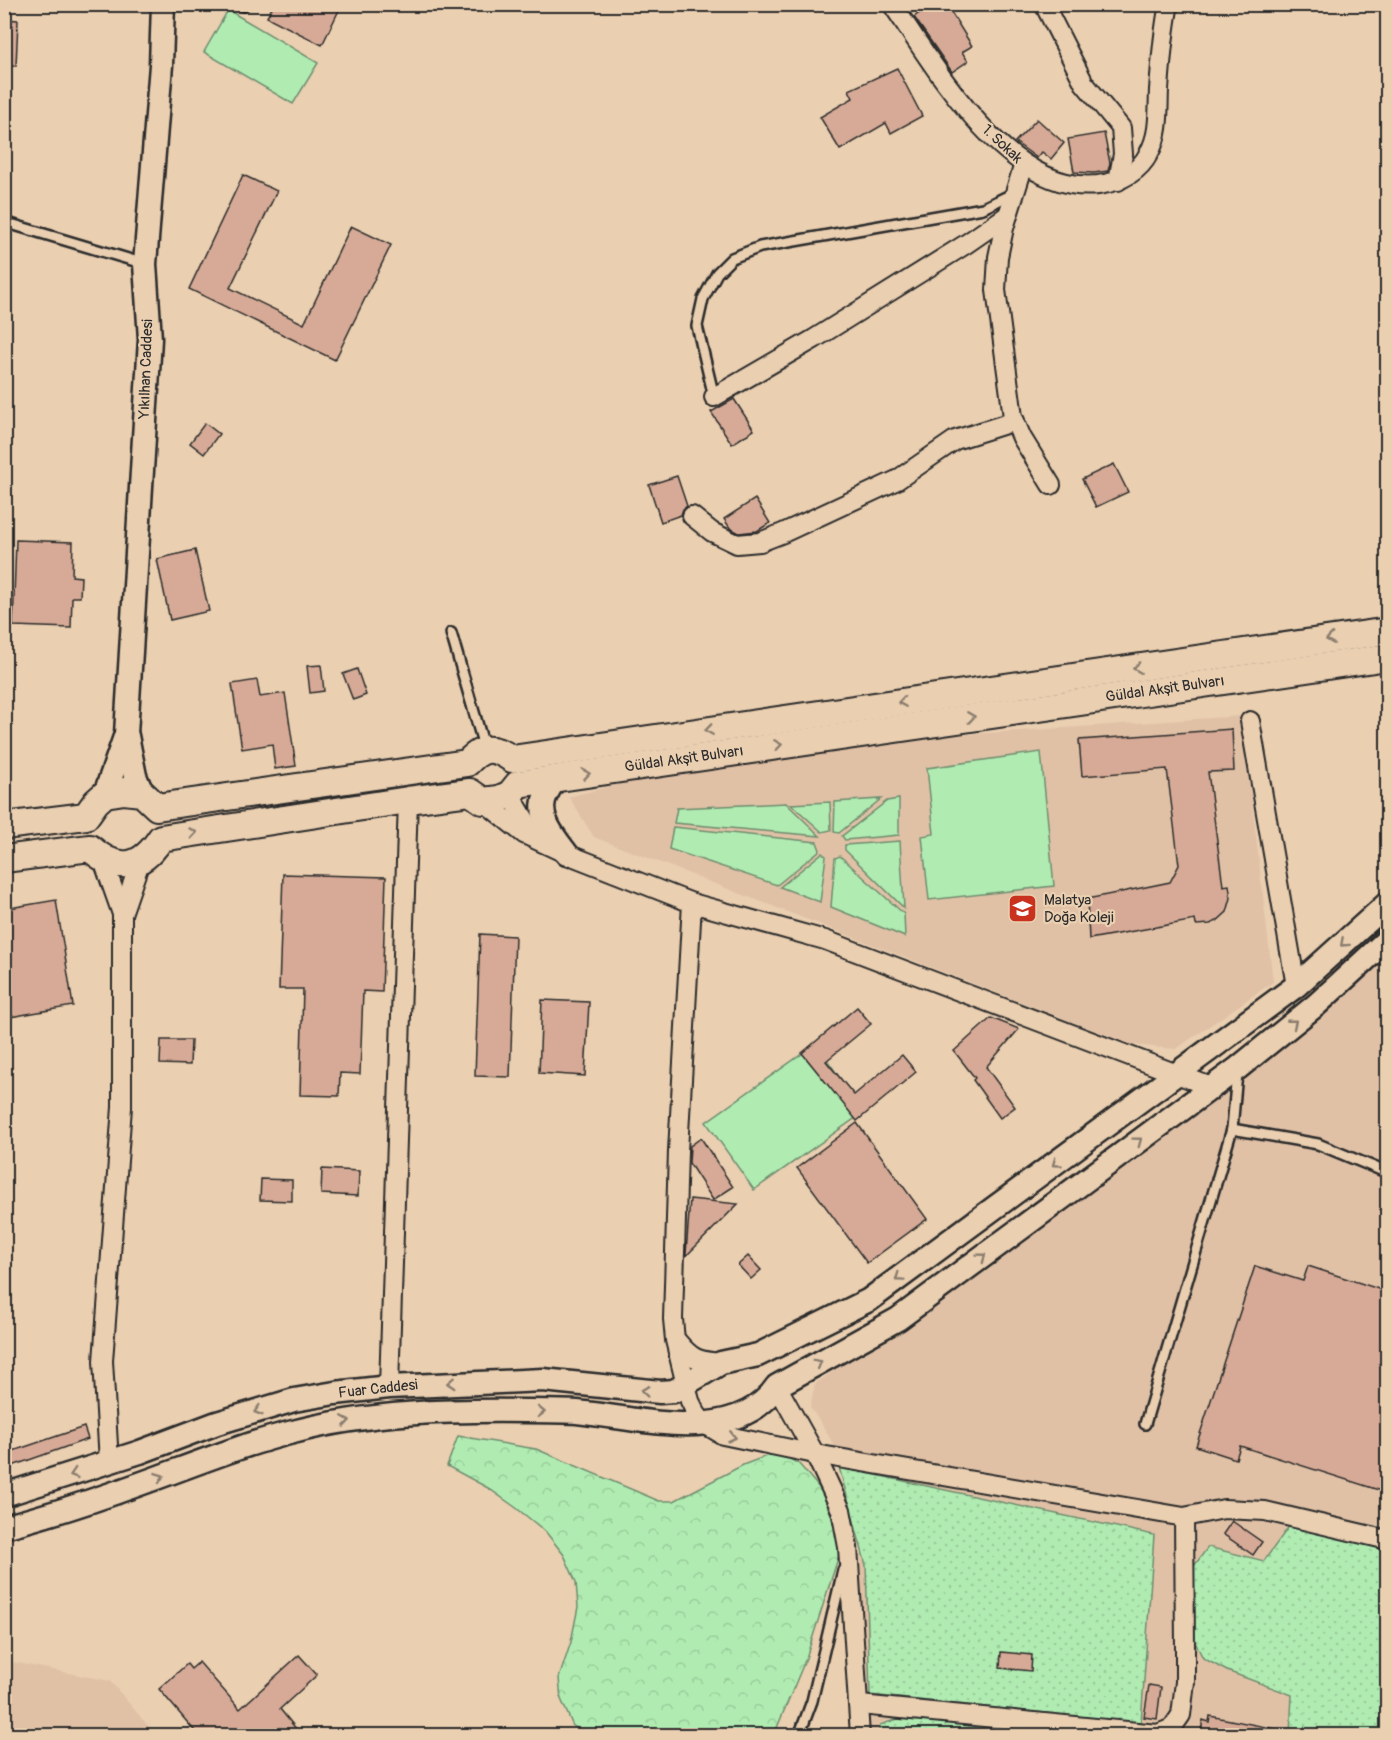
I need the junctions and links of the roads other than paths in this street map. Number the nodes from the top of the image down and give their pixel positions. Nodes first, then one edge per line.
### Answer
1 (163, 4) edge
2 (892, 4) edge
3 (1044, 4) edge
4 (1169, 4) edge
5 (1023, 164) junction
6 (1118, 181) junction
7 (1014, 193) junction
8 (1008, 215) junction
9 (4, 222) edge
10 (145, 264) junction
11 (714, 397) joint
12 (1015, 421) junction
13 (1051, 485) dead end
14 (692, 516) dead end
15 (1388, 631) edge
16 (451, 633) dead end
17 (1388, 657) edge
18 (1250, 721) dead end
19 (126, 734) junction
20 (476, 757) junction
21 (512, 759) junction
22 (555, 778) junction
23 (514, 789) junction
24 (105, 794) junction
25 (477, 797) junction
26 (149, 800) junction
27 (408, 800) junction
28 (86, 816) junction
29 (4, 826) edge
30 (162, 838) junction
31 (557, 849) junction
32 (96, 854) junction
33 (4, 859) edge
34 (140, 862) junction
35 (692, 903) junction
36 (1388, 903) edge
37 (122, 914) junction
38 (1388, 939) edge
39 (1296, 986) junction
40 (1238, 1068) junction
41 (1176, 1074) junction
42 (1210, 1087) junction
43 (1232, 1129) junction
44 (1388, 1173) edge
45 (675, 1340) junction
46 (758, 1355) junction
47 (721, 1363) junction
48 (686, 1385) junction
49 (777, 1386) junction
50 (389, 1387) junction
51 (703, 1423) junction
52 (1145, 1424) dead end
53 (815, 1454) junction
54 (109, 1462) junction
55 (4, 1494) edge
56 (1184, 1517) junction
57 (4, 1527) edge
58 (1388, 1540) edge
59 (848, 1547) junction
60 (860, 1705) junction
61 (799, 1736) edge
62 (860, 1736) edge

1 - 10 street, Yıkılhan Caddesi
2 - 5 street, 1. Sokak
3 - 6 street
4 - 6 street, 1. Sokak
5 - 6 street, 1. Sokak
5 - 7 street
7 - 8 street
7 - 11 lane
8 - 11 street
8 - 12 street
9 - 10 lane
10 - 19 street, Yıkılhan Caddesi
12 - 13 street
12 - 14 street
15 -> 21 main road, Güldal Akşit Bulvarı
16 - 20 lane
22 -> 17 main road, Güldal Akşit Bulvarı
18 - 39 street
19 - 24 street, Yıkılhan Caddesi
19 - 26 street, Yıkılhan Caddesi
20 - 21 main road, Güldal Akşit Bulvarı
20 - 25 street
20 - 26 main road, Güldal Akşit Bulvarı
21 - 23 street
22 - 23 main road, Güldal Akşit Bulvarı
22 - 31 street
23 - 25 main road, Güldal Akşit Bulvarı
23 - 31 street
24 - 26 main road, Güldal Akşit Bulvarı
24 - 28 main road
25 - 27 main road, Güldal Akşit Bulvarı
25 - 31 street
26 - 30 street
30 -> 27 main road, Güldal Akşit Bulvarı
27 - 50 street
28 - 29 main road
28 - 32 street
30 - 34 main road
31 - 35 street
32 - 33 main road
32 - 34 main road
32 - 37 street
34 - 37 street
35 - 41 street
35 - 45 street
36 -> 39 street, Fuar Caddesi
37 - 54 street
40 -> 38 street
39 - 41 street, Fuar Caddesi
40 - 42 street
40 - 43 lane
41 - 42 street
41 -> 46 street, Fuar Caddesi
49 -> 42 street
43 - 44 lane
43 - 52 lane
45 - 47 street
45 - 48 street
46 - 47 street, Fuar Caddesi
46 - 49 street
47 - 48 street, Fuar Caddesi
48 -> 50 street, Fuar Caddesi
48 - 51 street
49 - 51 street
49 - 53 street
50 -> 54 street, Fuar Caddesi
51 -> 53 street
57 -> 51 street
53 - 56 street
53 - 59 street
54 -> 55 street, Fuar Caddesi
56 - 58 street
56 - 60 street
59 - 60 street
59 - 61 lane
60 - 62 street

